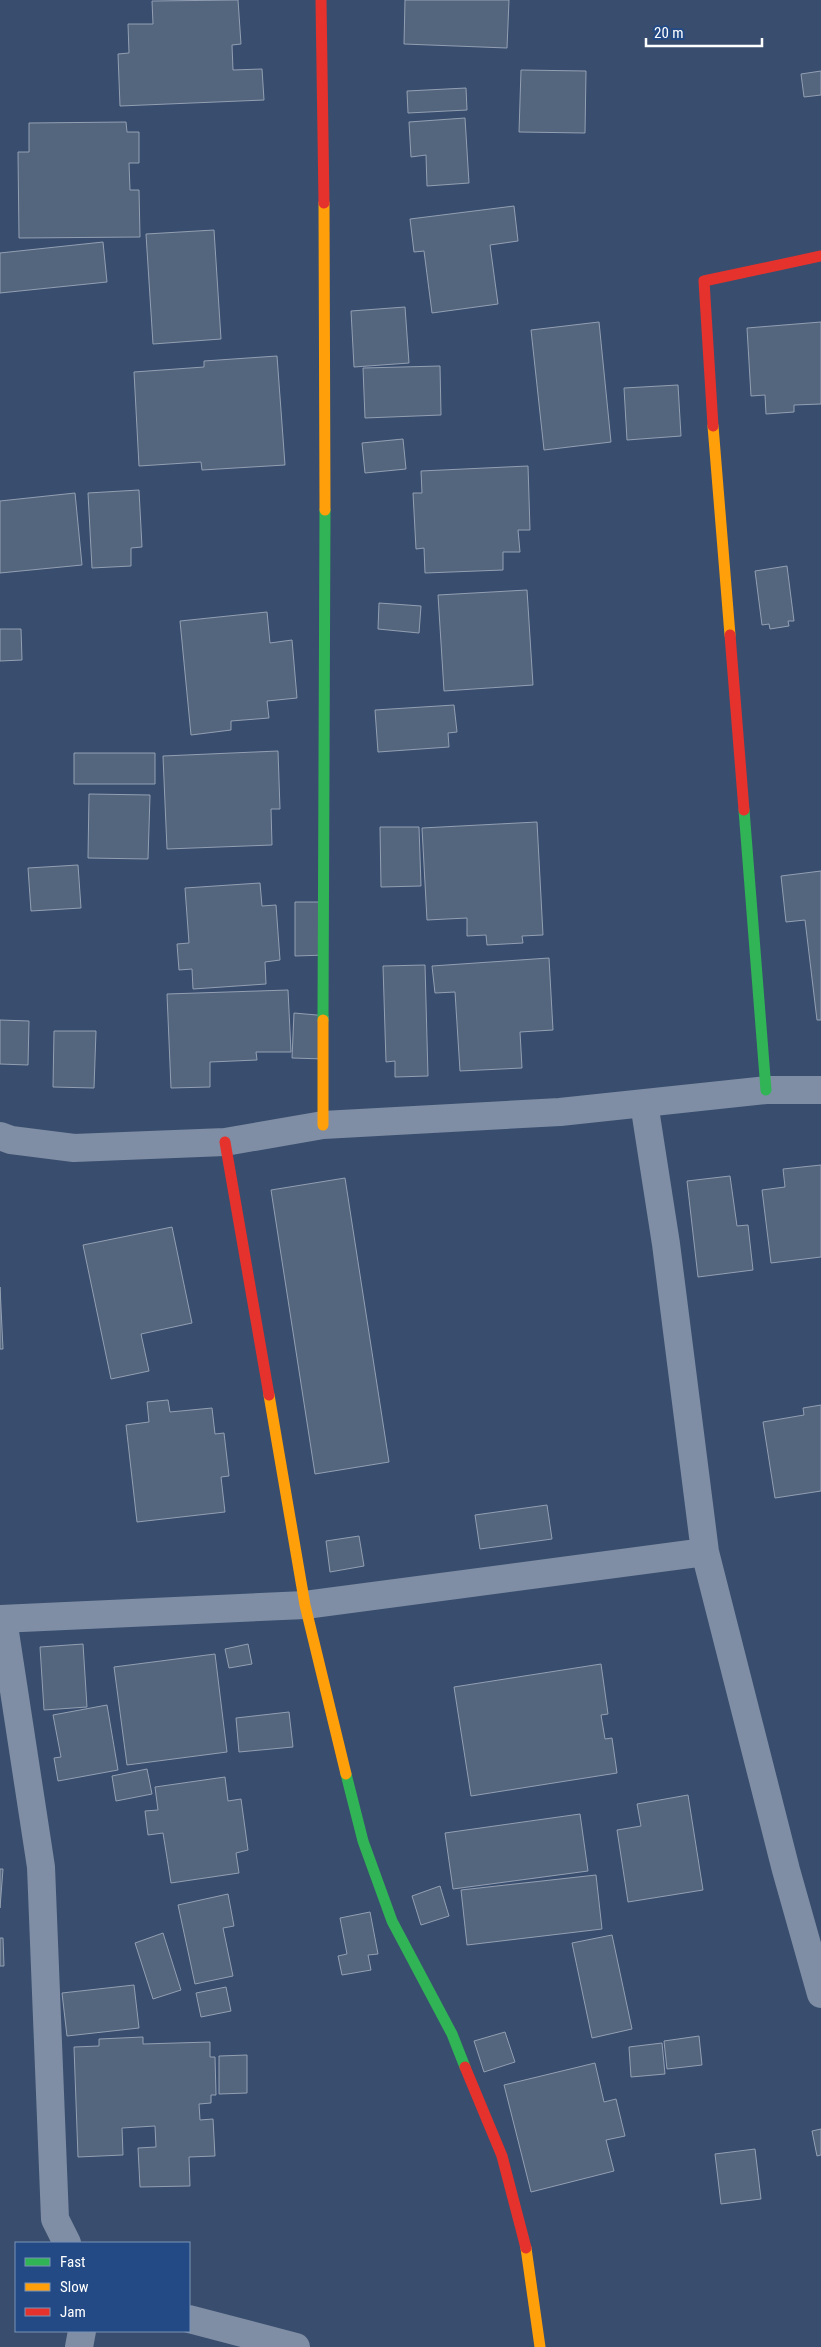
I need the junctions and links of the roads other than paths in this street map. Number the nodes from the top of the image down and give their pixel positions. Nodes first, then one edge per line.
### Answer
1 (321, 0) edge
2 (821, 256) edge
3 (766, 1090) junction
4 (821, 1090) edge
5 (644, 1103) junction
6 (324, 1125) junction
7 (0, 1136) edge
8 (225, 1142) junction
9 (705, 1552) junction
10 (305, 1605) junction
11 (2, 1619) edge
12 (821, 1994) edge
13 (66, 2242) edge
14 (190, 2318) edge
15 (82, 2332) edge
16 (79, 2347) edge
17 (296, 2347) edge
18 (540, 2347) edge

1 - 6 street
2 - 3 street
3 - 4 street
3 - 5 street
5 - 6 street
5 - 9 street
6 - 8 street
7 - 8 street
8 - 10 street
9 - 10 street
9 - 12 street
10 - 11 street
10 - 18 street
11 - 13 street
14 - 17 street
15 - 16 street

